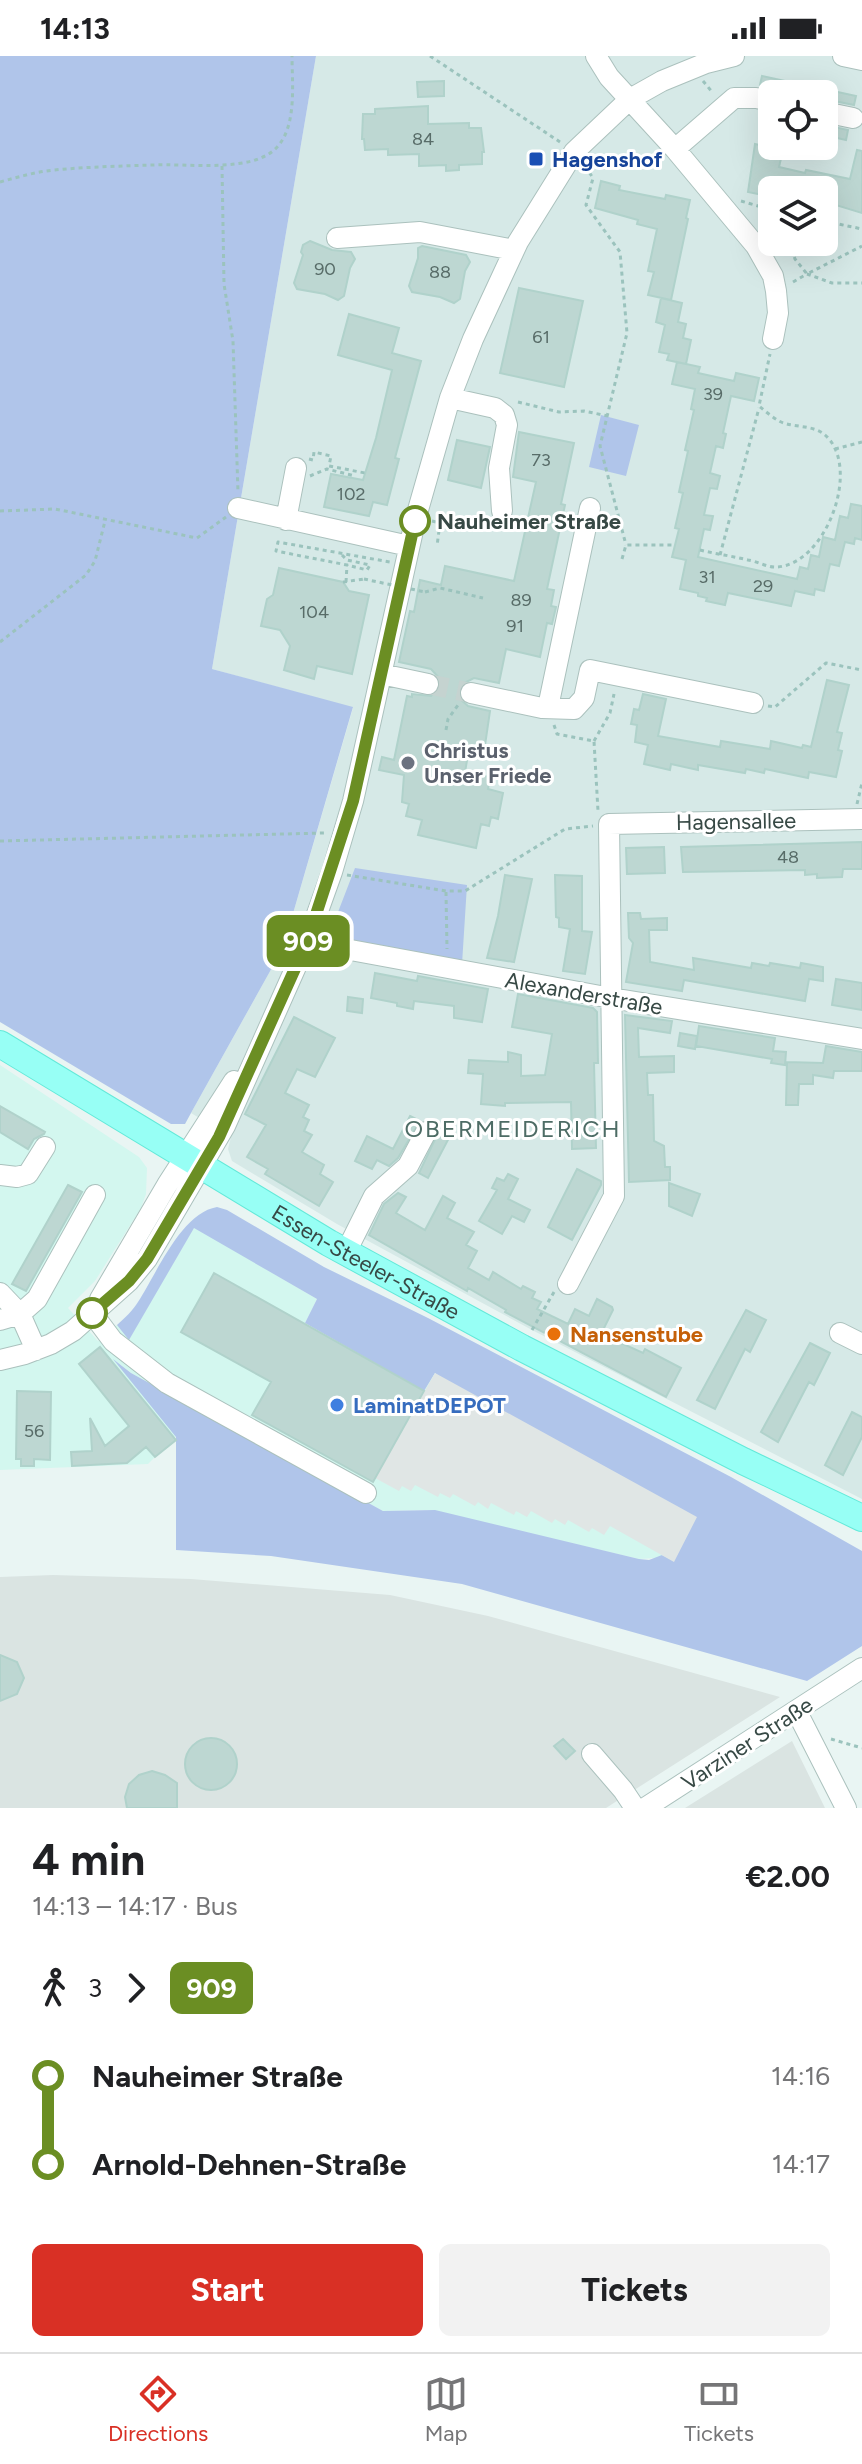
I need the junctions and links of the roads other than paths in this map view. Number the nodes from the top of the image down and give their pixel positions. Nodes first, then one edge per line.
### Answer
1 (596, 56) edge
2 (734, 56) edge
3 (843, 56) edge
4 (862, 60) edge
5 (758, 98) edge
6 (630, 99) junction
7 (838, 115) edge
8 (853, 118) dead end
9 (675, 149) junction
10 (337, 238) dead end
11 (514, 250) junction
12 (773, 339) road end
13 (450, 398) junction
14 (296, 468) dead end
15 (238, 508) road end
16 (590, 508) dead end
17 (502, 511) dead end
18 (286, 520) junction
19 (407, 556) junction
20 (381, 674) junction
21 (428, 684) tunnel mouth
22 (464, 700) tunnel mouth
23 (753, 703) road end
24 (548, 707) junction
25 (862, 819) edge
26 (307, 942) junction
27 (611, 998) junction
28 (862, 1039) edge
29 (0, 1044) edge
30 (426, 1132) dead end
31 (45, 1147) dead end
32 (193, 1163) junction
33 (0, 1175) edge
34 (95, 1195) dead end
35 (346, 1252) junction
36 (568, 1284) road end
37 (0, 1293) edge
38 (92, 1313) junction
39 (10, 1317) edge
40 (840, 1333) dead end
41 (862, 1344) edge
42 (36, 1350) junction
43 (0, 1360) edge
44 (743, 1461) junction
45 (366, 1493) dead end
46 (862, 1518) edge
47 (862, 1531) edge
48 (858, 1672) edge
49 (797, 1712) junction
50 (592, 1754) dead end
51 (635, 1808) edge
52 (645, 1808) edge
53 (846, 1808) edge

1 - 6 street
2 - 6 street
3 - 4 street
5 - 9 street
6 - 9 street
6 - 11 street
7 - 8 street
9 - 12 street
10 - 11 street
11 - 13 street
13 - 17 street
13 - 19 street
14 - 18 street
15 - 18 street
16 - 24 street
18 - 19 street
19 - 20 street
20 - 21 street
20 - 26 street
22 - 24 street
23 - 24 street
25 - 27 street, Hagensallee
26 - 27 street, Alexanderstraße
26 - 32 street
27 - 28 street, Alexanderstraße
27 - 36 street
29 - 32 main road, Essen-Steeler-Straße
30 - 35 street
31 - 33 street
32 - 35 main road, Essen-Steeler-Straße
32 - 38 street
34 - 39 street
35 - 44 main road, Essen-Steeler-Straße
37 - 39 street
38 - 42 street
38 - 45 street
39 - 42 street
40 - 41 street
42 - 43 street
44 - 46 main road, Essen-Steeler-Straße
44 - 47 main road, Essen-Steeler-Straße
48 - 49 street, Varziner Straße
49 - 52 street, Varziner Straße
49 - 53 street
50 - 51 street

